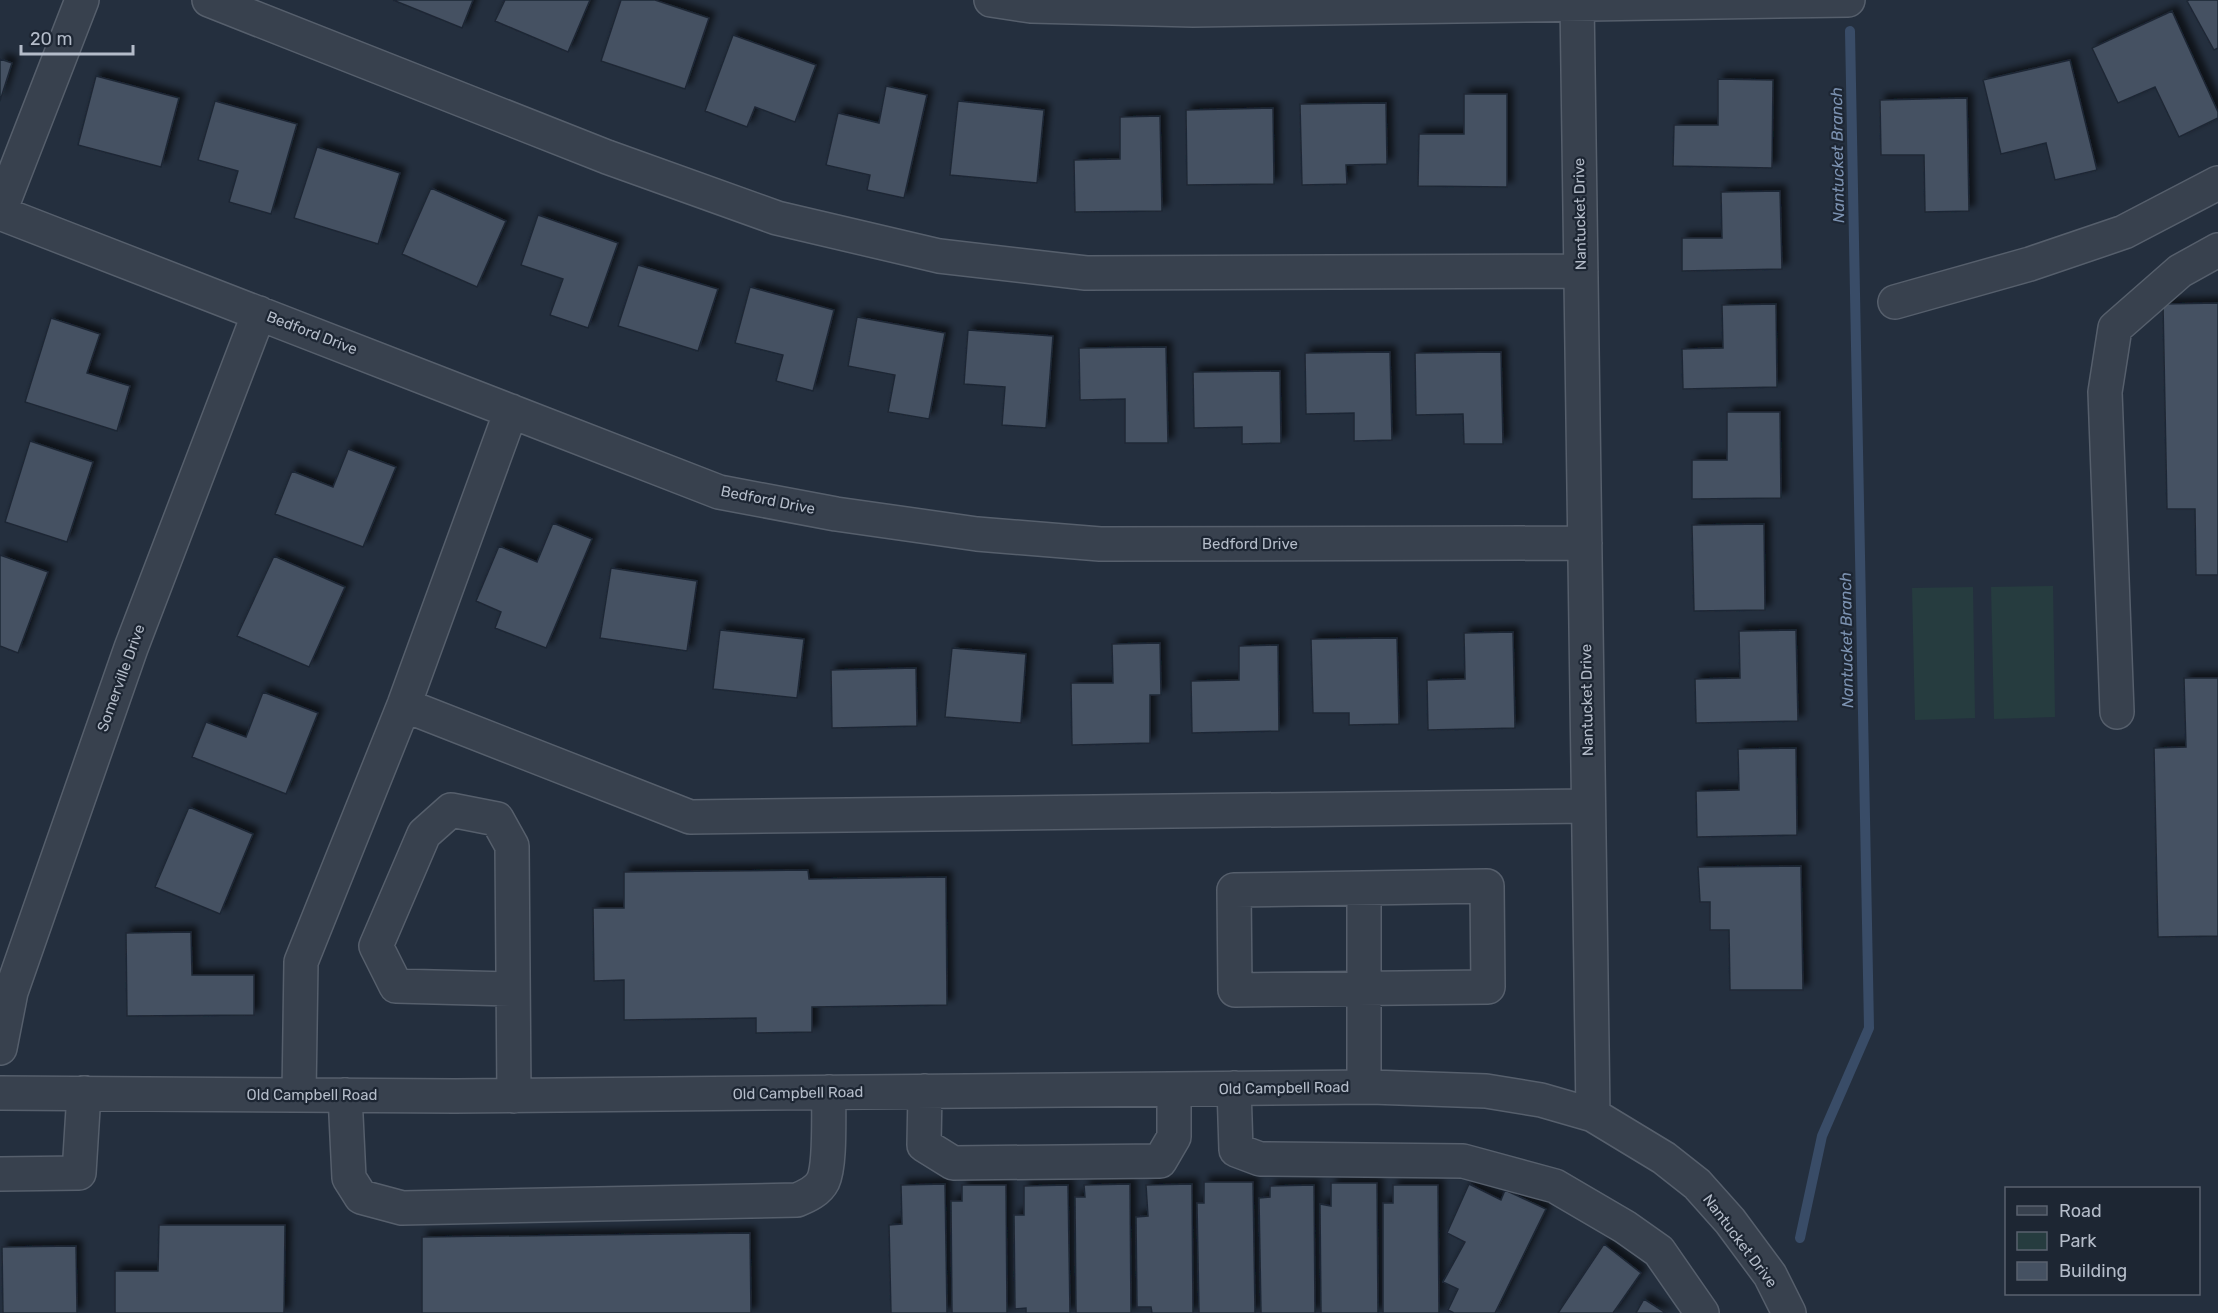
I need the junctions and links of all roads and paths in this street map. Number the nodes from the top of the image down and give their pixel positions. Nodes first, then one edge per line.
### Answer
1 (81, 0) edge
2 (209, 0) edge
3 (991, 0) edge
4 (1848, 0) edge
5 (1577, 2) edge
6 (2218, 183) edge
7 (0, 212) edge
8 (2218, 250) edge
9 (1581, 271) junction
10 (1895, 302) dead end
11 (259, 313) junction
12 (511, 411) junction
13 (1585, 543) junction
14 (404, 705) junction
15 (2117, 712) dead end
16 (1588, 806) junction
17 (1364, 888) junction
18 (1364, 988) junction
19 (513, 989) junction
20 (0, 1048) edge
21 (1364, 1087) junction
22 (1234, 1088) junction
23 (1174, 1089) junction
24 (925, 1091) junction
25 (0, 1092) edge
26 (829, 1092) junction
27 (84, 1093) junction
28 (299, 1095) junction
29 (345, 1095) junction
30 (514, 1096) junction
31 (1593, 1115) junction
32 (0, 1174) edge
33 (1702, 1313) edge
34 (1789, 1313) edge

1 - 7 street
2 - 9 street
3 - 5 street
4 - 5 street
5 - 9 street, Nantucket Drive
6 - 10 street
7 - 11 street, Bedford Drive
8 - 15 street
9 - 13 street, Nantucket Drive
11 - 12 street, Bedford Drive
11 - 20 street, Somerville Drive
12 - 13 street, Bedford Drive
12 - 14 street
13 - 16 street, Nantucket Drive
14 - 16 street
14 - 28 street
16 - 31 street, Nantucket Drive
17 - 18 street
17 - 18 street
17 - 18 street
18 - 21 street
19 - 19 street
19 - 30 street
21 - 22 street, Old Campbell Road
21 - 31 street, Old Campbell Road
22 - 23 street, Old Campbell Road
22 - 33 street
23 - 24 street, Old Campbell Road
23 - 24 street
24 - 26 street, Old Campbell Road
25 - 27 street, Old Campbell Road
26 - 29 street
26 - 30 street, Old Campbell Road
27 - 28 street, Old Campbell Road
27 - 32 street
28 - 29 street, Old Campbell Road
29 - 30 street, Old Campbell Road
31 - 34 street, Nantucket Drive

